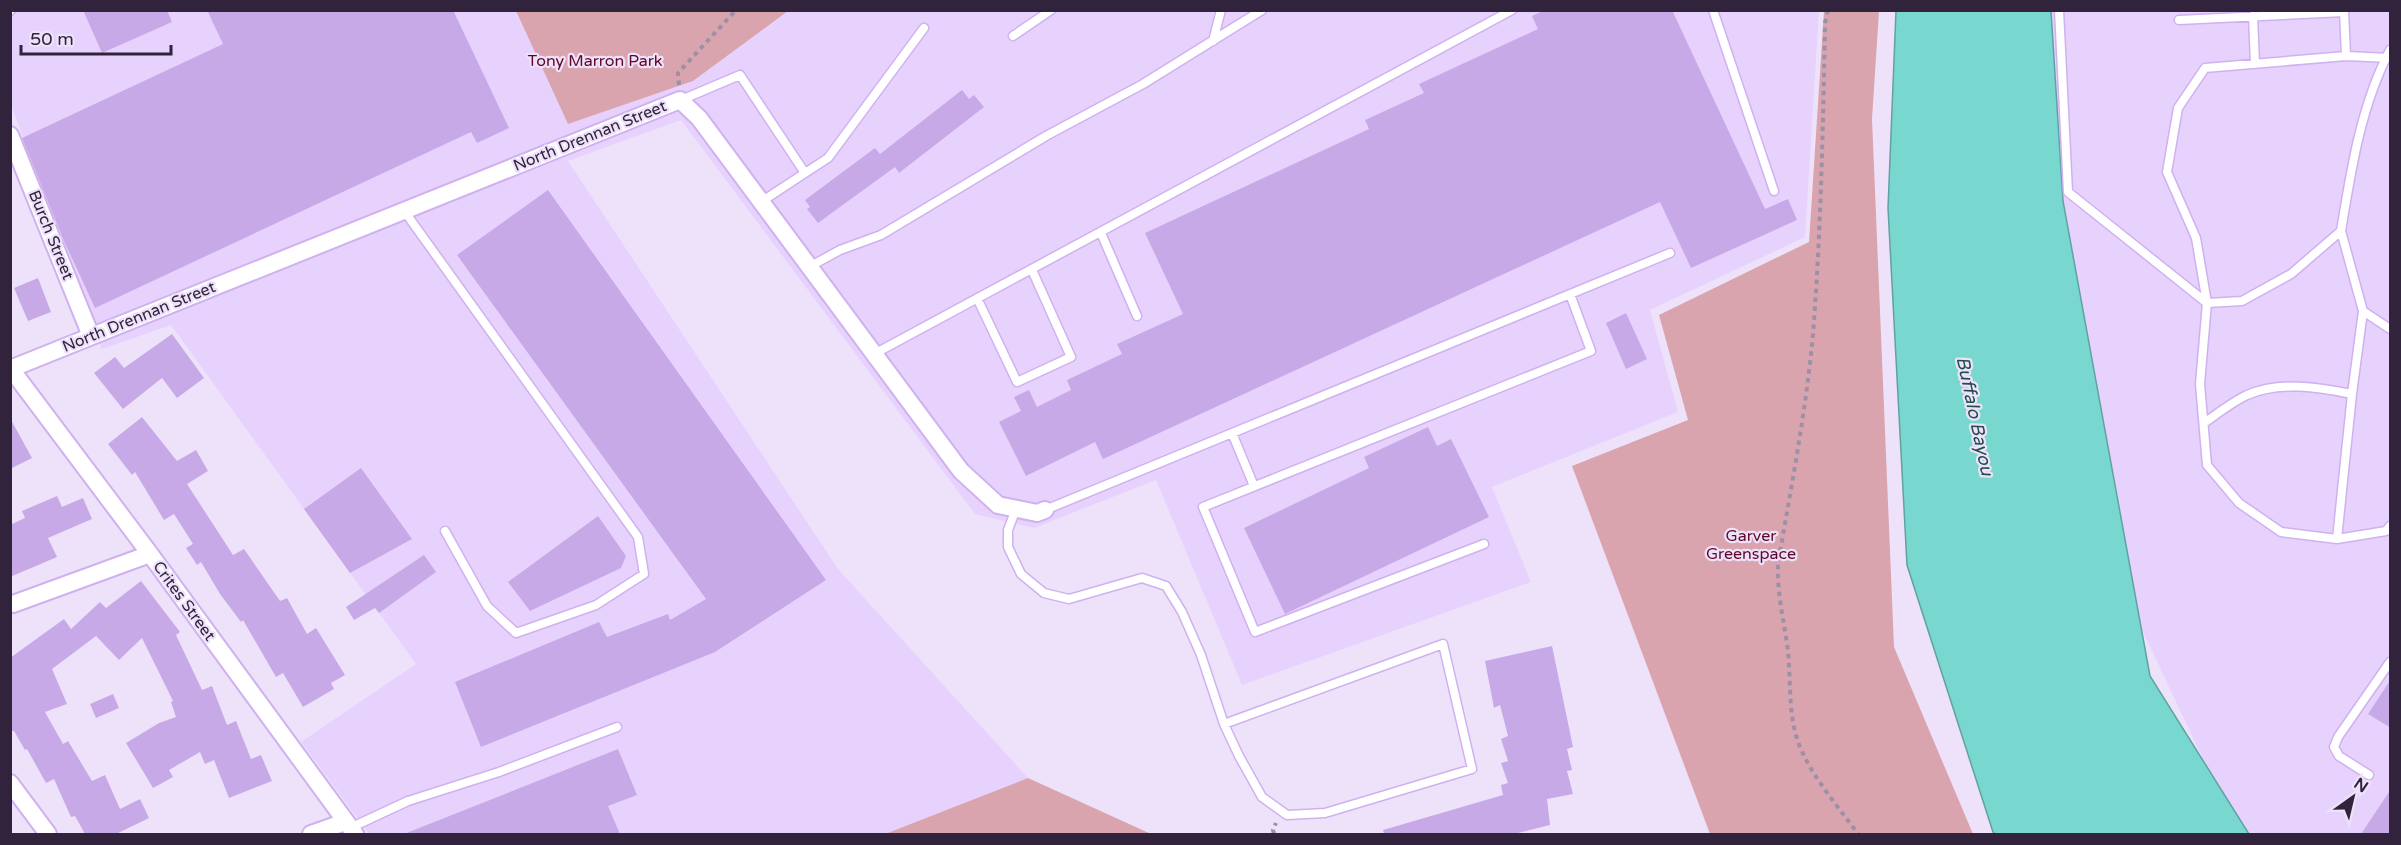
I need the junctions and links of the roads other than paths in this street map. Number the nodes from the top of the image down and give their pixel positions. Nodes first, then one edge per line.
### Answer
1 (1051, 10) edge
2 (1221, 10) edge
3 (1262, 10) edge
4 (1512, 10) edge
5 (1713, 10) edge
6 (2059, 10) edge
7 (2344, 11) edge
8 (2311, 12) edge
9 (2253, 16) junction
10 (2179, 20) dead end
11 (924, 28) dead end
12 (1012, 36) dead end
13 (1213, 41) junction
14 (2389, 55) edge
15 (2346, 56) junction
16 (2255, 64) junction
17 (680, 100) junction
18 (10, 135) edge
19 (805, 172) junction
20 (1774, 191) dead end
21 (761, 202) junction
22 (405, 212) junction
23 (2341, 231) junction
24 (1101, 232) junction
25 (1670, 253) dead end
26 (809, 267) junction
27 (1032, 270) junction
28 (1570, 294) junction
29 (978, 298) junction
30 (2207, 303) junction
31 (2363, 311) junction
32 (1137, 316) dead end
33 (2391, 329) edge
34 (91, 336) junction
35 (874, 354) junction
36 (11, 369) edge
37 (2352, 394) junction
38 (2204, 423) junction
39 (1232, 433) junction
40 (1254, 486) junction
41 (1016, 509) junction
42 (1045, 510) joint
43 (2391, 526) edge
44 (445, 531) dead end
45 (2337, 539) junction
46 (1484, 544) dead end
47 (150, 554) junction
48 (13, 604) dead end
49 (2391, 662) edge
50 (1224, 724) junction
51 (617, 727) dead end
52 (2369, 775) dead end
53 (10, 783) edge
54 (350, 828) edge
55 (41, 833) edge
56 (311, 834) edge

1 - 12 lane
2 - 13 lane
3 - 13 lane
4 - 24 lane
5 - 20 lane
6 - 30 lane
7 - 8 lane
7 - 15 lane
8 - 9 lane
9 - 10 lane
9 - 16 lane
11 - 19 lane
13 - 26 lane
14 - 15 lane
14 - 23 lane
15 - 16 lane
16 - 30 lane
17 - 19 lane
17 - 21 street, North Drennan Street
17 - 22 street, North Drennan Street
18 - 34 street, Burch Street
19 - 21 lane
21 - 26 street, North Drennan Street
22 - 34 street, North Drennan Street
22 - 44 lane
23 - 30 lane
23 - 31 lane
24 - 27 lane
24 - 32 lane
25 - 28 lane
26 - 35 street, North Drennan Street
27 - 29 lane
27 - 29 lane
28 - 39 lane
28 - 40 lane
29 - 35 lane
30 - 38 lane
31 - 33 lane
31 - 37 lane
34 - 36 street, North Drennan Street
35 - 41 street, North Drennan Street
36 - 47 street, Crites Street
37 - 38 lane
37 - 45 lane
38 - 45 lane
39 - 40 lane
39 - 42 lane
40 - 46 lane
41 - 42 street, North Drennan Street
41 - 50 lane
43 - 45 lane
47 - 48 street
47 - 54 street, Crites Street
49 - 52 lane
50 - 50 lane
51 - 54 lane
53 - 55 street
54 - 56 street

